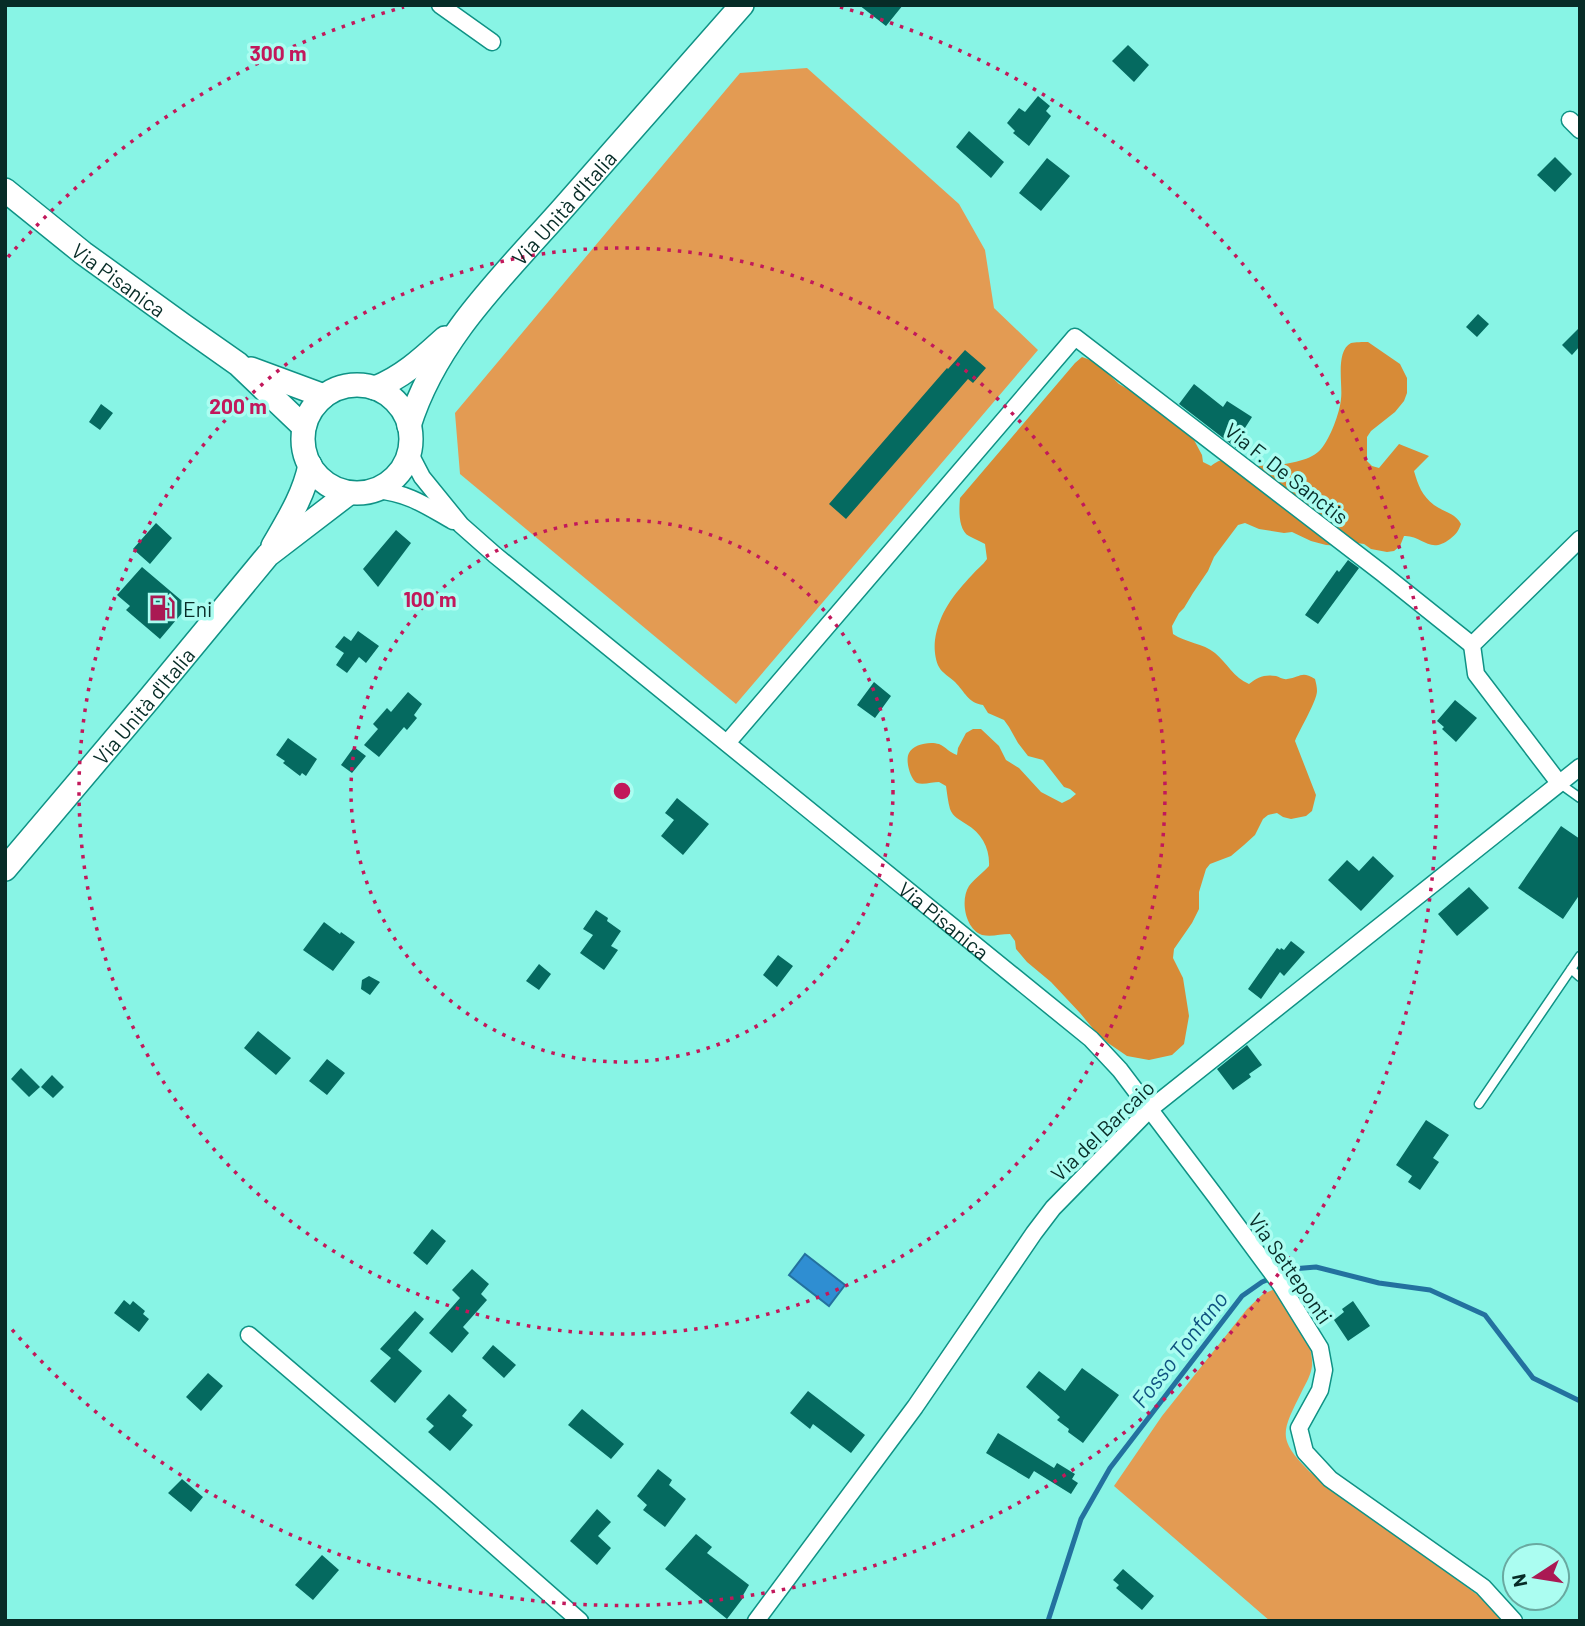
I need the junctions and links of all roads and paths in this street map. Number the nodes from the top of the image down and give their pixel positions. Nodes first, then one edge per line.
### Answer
1 (440, 5) edge
2 (742, 5) edge
3 (492, 42) dead end
4 (5, 190) edge
5 (465, 319) junction
6 (239, 364) junction
7 (375, 388) junction
8 (324, 396) junction
9 (409, 426) junction
10 (304, 428) junction
11 (410, 452) junction
12 (310, 465) junction
13 (376, 490) junction
14 (349, 493) junction
15 (461, 525) junction
16 (1580, 539) edge
17 (268, 555) junction
18 (1472, 645) junction
19 (727, 743) junction
20 (1580, 767) edge
21 (1559, 783) junction
22 (1580, 798) edge
23 (5, 869) edge
24 (1580, 956) edge
25 (1571, 969) junction
26 (1580, 977) edge
27 (1479, 1104) dead end
28 (1150, 1109) junction
29 (249, 1335) dead end
30 (580, 1621) edge
31 (756, 1621) edge
32 (1514, 1621) edge

1 - 3 street
2 - 5 main road, Via Unità d'Italia
4 - 6 main road, Via Pisanica
5 - 7 main road
5 - 9 main road, Via Unità d'Italia
6 - 8 main road, Via Pisanica
6 - 10 main road, Via Pisanica
7 - 8 main road
7 - 9 main road
8 - 10 main road
9 - 11 main road
10 - 12 main road
11 - 13 main road
11 - 15 street, Via Pisanica
12 - 14 main road
12 - 17 main road
13 - 14 main road
13 - 15 street, Via Pisanica
14 - 17 main road, Via Unità d'Italia
15 - 19 street, Via Pisanica
16 - 18 street
17 - 23 main road, Via Unità d'Italia
18 - 19 street, Via F. De Sanctis
18 - 21 street
19 - 28 street, Via Pisanica
20 - 21 street, Via del Barcaio
21 - 22 lane
21 - 28 street, Via del Barcaio
24 - 25 lane
25 - 26 lane
25 - 27 lane
28 - 31 street, Via del Barcaio
28 - 32 street, Via Setteponti
29 - 30 street

